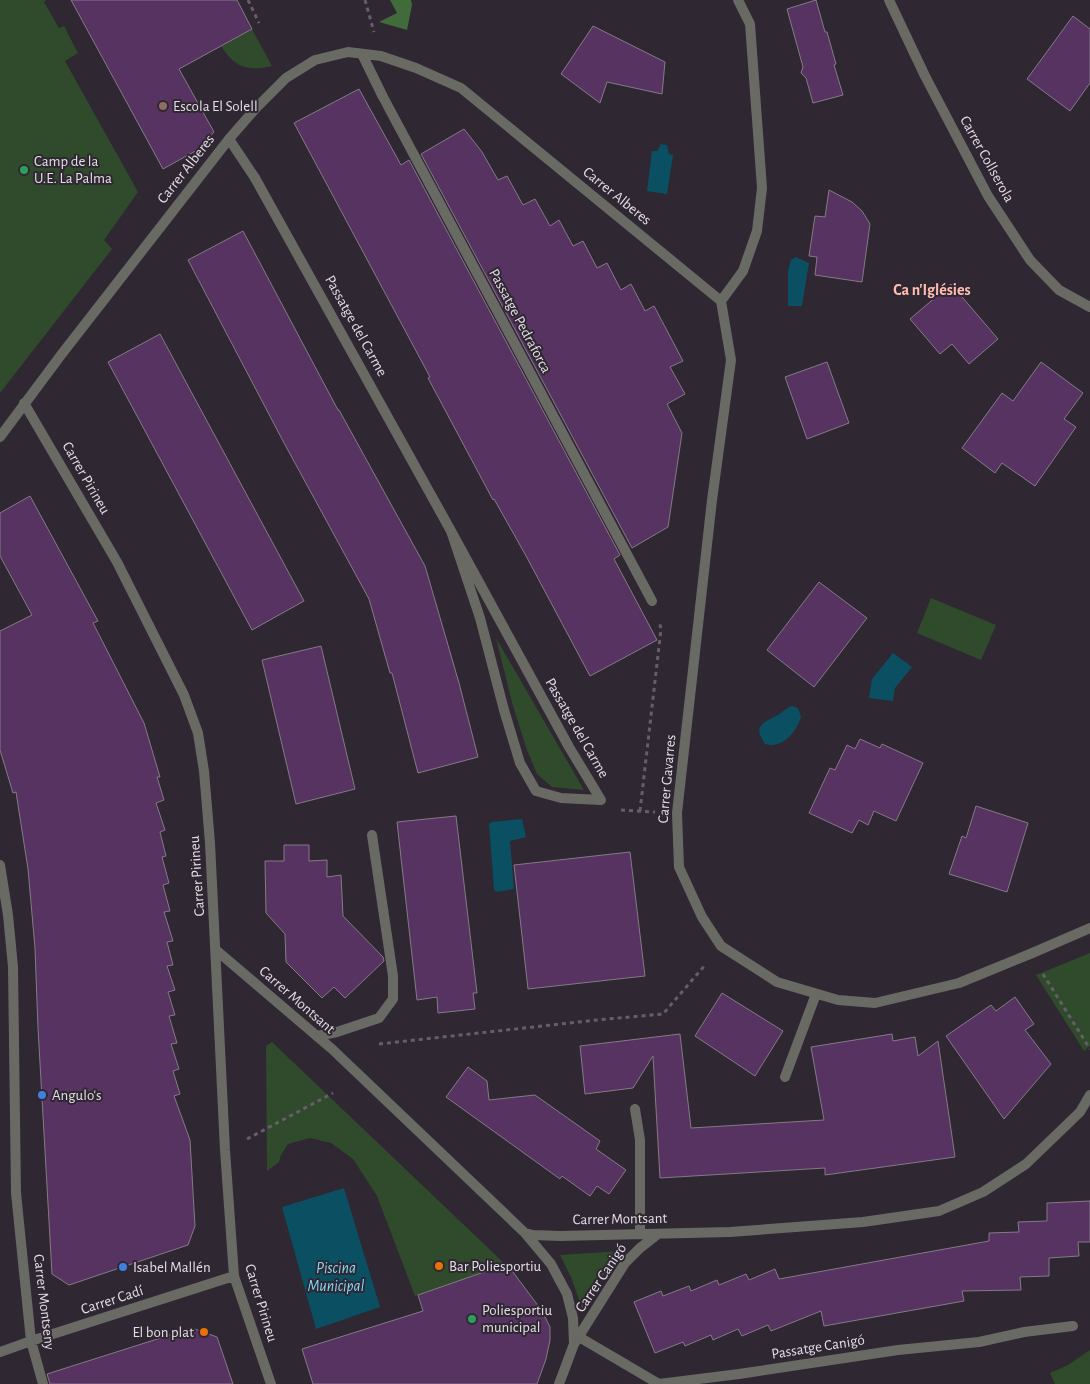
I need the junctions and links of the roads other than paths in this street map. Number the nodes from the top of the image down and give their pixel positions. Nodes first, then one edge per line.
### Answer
1 (738, 0) edge
2 (889, 0) edge
3 (362, 54) junction
4 (229, 139) junction
5 (721, 300) junction
6 (1090, 307) edge
7 (24, 404) junction
8 (0, 437) edge
9 (452, 530) junction
10 (652, 601) road end
11 (372, 835) dead end
12 (0, 865) edge
13 (1090, 928) edge
14 (216, 950) junction
15 (816, 994) junction
16 (317, 1036) junction
17 (784, 1077) dead end
18 (1090, 1095) edge
19 (635, 1109) dead end
20 (525, 1233) junction
21 (640, 1234) junction
22 (658, 1234) junction
23 (234, 1276) junction
24 (1073, 1326) dead end
25 (30, 1341) junction
26 (577, 1341) junction
27 (0, 1352) edge
28 (43, 1384) edge
29 (270, 1384) edge
30 (559, 1384) edge

1 - 5 street
2 - 6 street, Carrer Collserola
3 - 4 street, Carrer Alberes
3 - 5 street, Carrer Alberes
3 - 10 street, Passatge Pedraforca
4 - 7 street, Carrer Alberes
4 - 9 street, Passatge del Carme
5 - 15 street, Carrer Gavarres
7 - 8 street, Carrer Alberes
7 - 14 street, Carrer Pirineu
9 - 9 street, Passatge del Carme
11 - 16 street
12 - 25 street, Carrer Montseny
13 - 15 street, Carrer Gavarres
14 - 16 street, Carrer Montsant
14 - 23 street, Carrer Pirineu
15 - 17 street
16 - 20 street, Carrer Montsant
18 - 22 street, Carrer Montsant
19 - 21 street
20 - 21 street, Carrer Montsant
20 - 26 street, Carrer Canigó
21 - 22 street, Carrer Montsant
22 - 26 street, Carrer Canigó
23 - 25 street, Carrer Cadí
23 - 29 street, Carrer Pirineu
24 - 26 street, Passatge Canigó
25 - 27 street, Carrer Cadí
25 - 28 street, Carrer Montseny
26 - 30 street, Carrer Canigó

